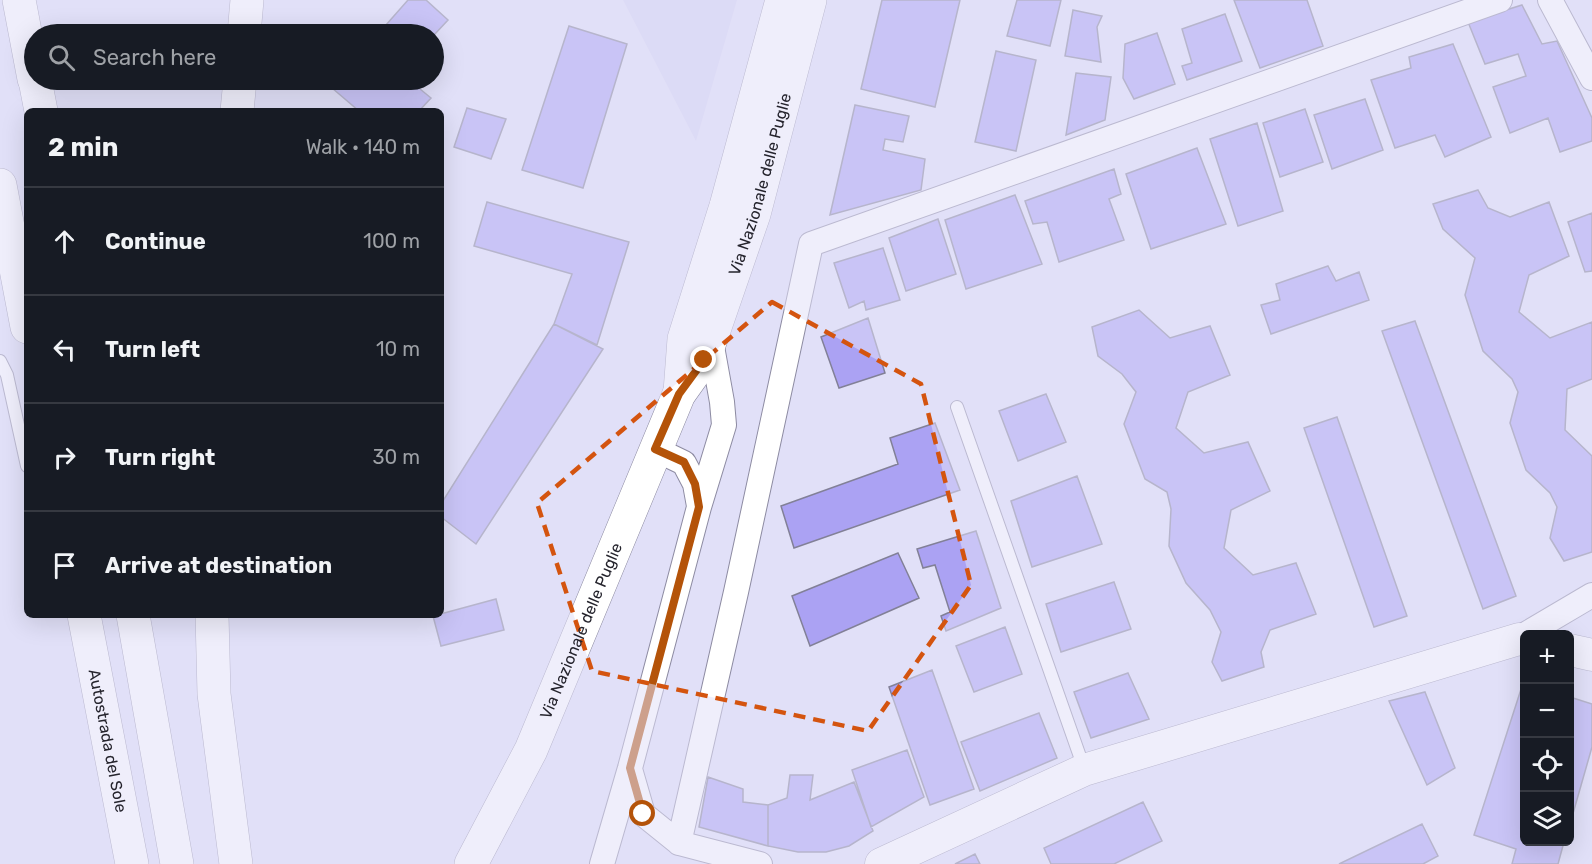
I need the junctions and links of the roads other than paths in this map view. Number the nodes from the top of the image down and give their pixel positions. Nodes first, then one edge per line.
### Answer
1 (19, 0) edge
2 (248, 0) edge
3 (782, 0) edge
4 (810, 0) edge
5 (1500, 0) edge
6 (1550, 0) edge
7 (245, 24) edge
8 (24, 26) edge
9 (1592, 78) edge
10 (36, 90) edge
11 (239, 90) edge
12 (39, 108) edge
13 (237, 108) edge
14 (0, 185) edge
15 (24, 311) edge
16 (711, 341) junction
17 (0, 361) edge
18 (679, 394) junction
19 (957, 407) dead end
20 (655, 449) junction
21 (24, 452) edge
22 (699, 507) junction
23 (1592, 596) edge
24 (85, 618) edge
25 (134, 618) edge
26 (212, 618) edge
27 (1535, 630) edge
28 (1520, 638) edge
29 (1574, 651) edge
30 (1592, 655) edge
31 (630, 768) junction
32 (1084, 770) junction
33 (679, 843) junction
34 (132, 864) edge
35 (177, 864) edge
36 (236, 864) edge
37 (471, 864) edge
38 (602, 864) edge
39 (760, 864) edge
40 (881, 864) edge

1 - 8 main road
2 - 7 main road
3 - 18 main road, Via Nazionale delle Puglie
4 - 16 main road, Via Nazionale delle Puglie
5 - 33 street
6 - 9 street
10 - 12 main road
11 - 13 main road
14 - 15 main road
16 - 18 main road, Via Nazionale delle Puglie
16 - 22 street
17 - 21 lane
18 - 20 main road, Via Nazionale delle Puglie
19 - 32 lane
20 - 22 street
20 - 37 main road, Via Nazionale delle Puglie
22 - 31 street
23 - 27 street
24 - 34 main road, Autostrada del Sole
25 - 35 main road
26 - 36 main road
28 - 32 street
29 - 30 street
31 - 33 street
31 - 38 street
32 - 40 street
33 - 39 street

